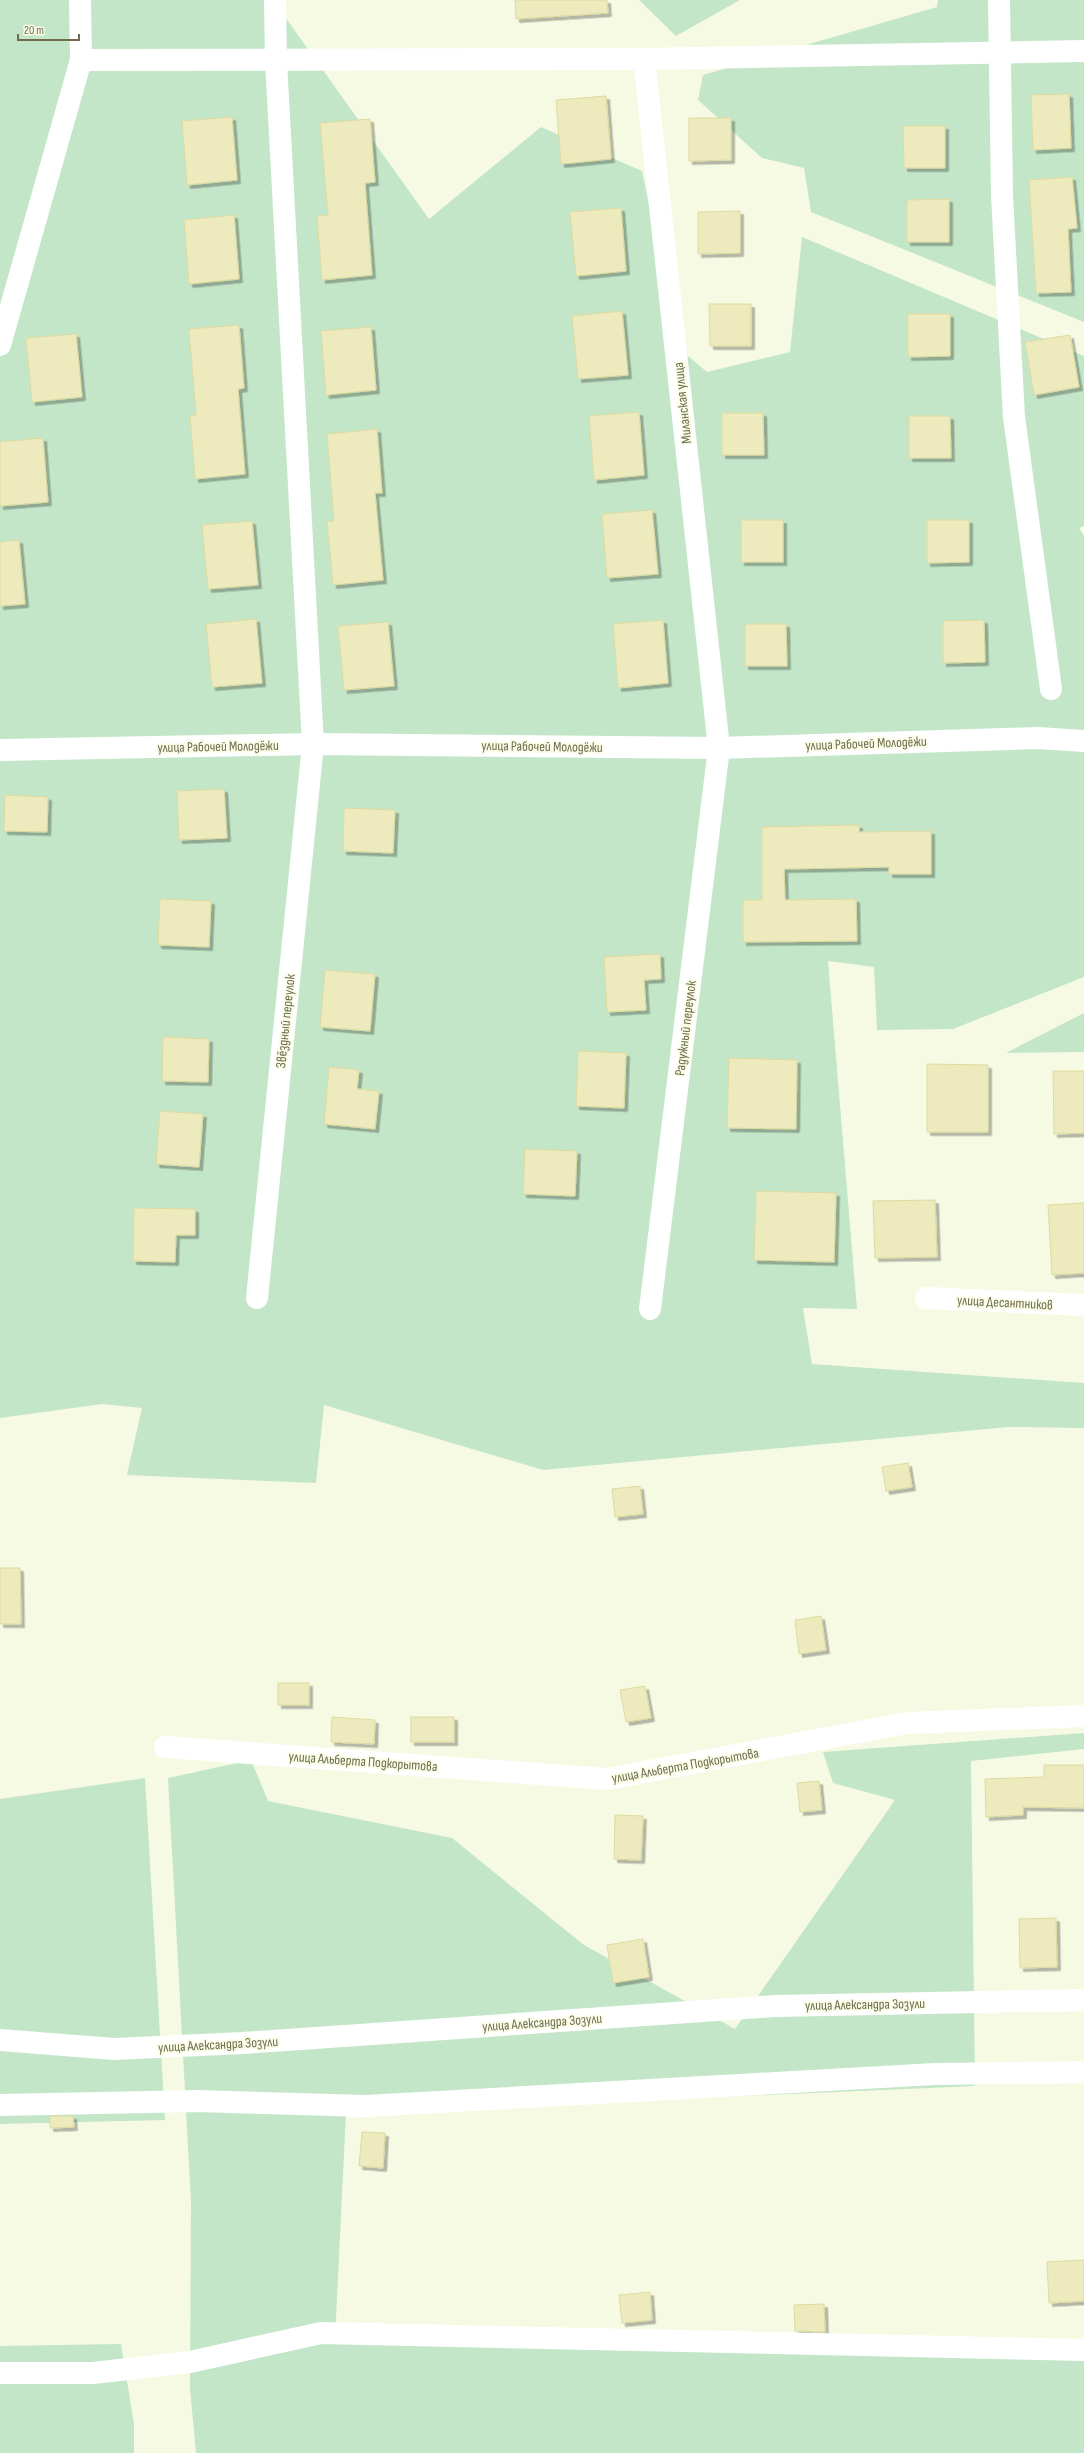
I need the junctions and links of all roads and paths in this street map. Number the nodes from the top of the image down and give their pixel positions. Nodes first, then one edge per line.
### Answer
1 (80, 0) edge
2 (275, 0) edge
3 (999, 0) edge
4 (1084, 51) edge
5 (1000, 52) junction
6 (644, 59) junction
7 (81, 60) junction
8 (276, 61) junction
9 (0, 345) edge
10 (1051, 689) dead end
11 (1084, 741) edge
12 (313, 744) junction
13 (719, 748) junction
14 (0, 750) edge
15 (257, 1298) dead end
16 (926, 1298) dead end
17 (1084, 1305) edge
18 (650, 1309) dead end
19 (1084, 1716) edge
20 (165, 1747) dead end
21 (1084, 2000) edge
22 (0, 2040) edge
23 (1084, 2072) edge
24 (0, 2105) edge
25 (1084, 2350) edge
26 (0, 2373) edge

1 - 7 street
2 - 8 street, Звёздный переулок
3 - 5 street
4 - 5 street
5 - 6 street
5 - 10 street
6 - 8 street
6 - 13 street, Миланская улица
7 - 8 street
7 - 9 street
8 - 12 street, Звёздный переулок
11 - 13 street, улица Рабочей Молодёжи
12 - 13 street, улица Рабочей Молодёжи
12 - 14 street, улица Рабочей Молодёжи
12 - 15 street, Звёздный переулок
13 - 18 street, Радужный переулок
16 - 17 street, улица Десантников
19 - 20 street, улица Альберта Подкорытова
21 - 22 street, улица Александра Зозули
23 - 24 street
25 - 26 street

